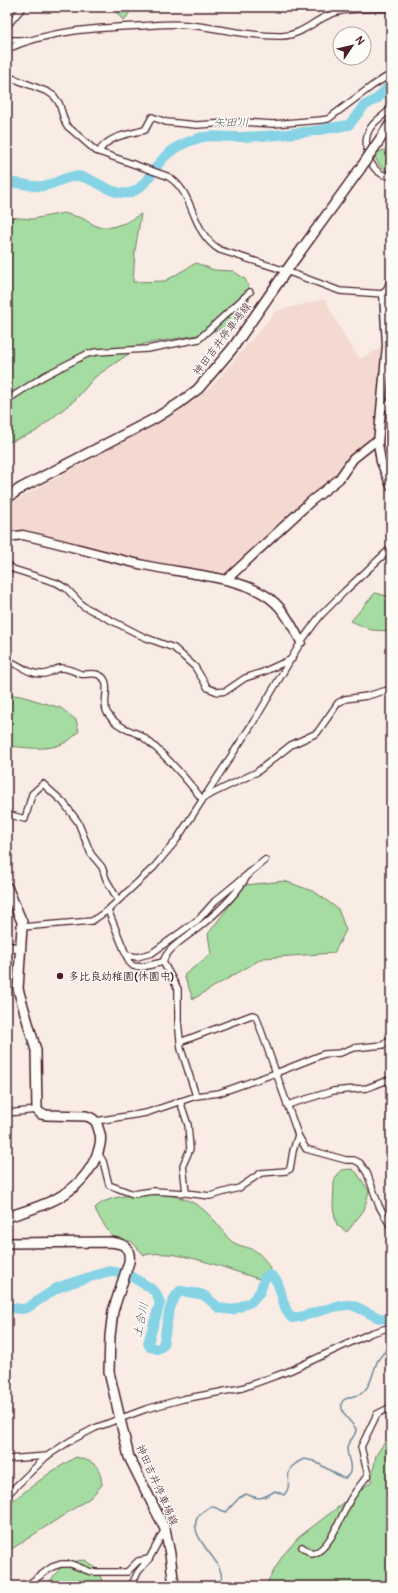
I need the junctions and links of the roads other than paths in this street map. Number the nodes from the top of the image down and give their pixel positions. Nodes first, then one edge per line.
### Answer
1 (23, 7) edge
2 (391, 8) edge
3 (7, 26) edge
4 (7, 40) edge
5 (29, 40) junction
6 (7, 49) edge
7 (391, 74) edge
8 (7, 76) edge
9 (391, 108) edge
10 (391, 123) edge
11 (99, 152) junction
12 (391, 176) edge
13 (286, 270) junction
14 (391, 280) edge
15 (250, 292) dead end
16 (384, 294) junction
17 (391, 299) edge
18 (7, 400) edge
19 (391, 400) edge
20 (382, 407) junction
21 (378, 443) junction
22 (391, 486) edge
23 (7, 498) edge
24 (7, 537) edge
25 (391, 548) edge
26 (7, 564) edge
27 (226, 580) junction
28 (301, 642) junction
29 (292, 659) junction
30 (7, 661) edge
31 (391, 689) edge
32 (202, 799) junction
33 (7, 814) edge
34 (265, 860) dead end
35 (249, 873) junction
36 (7, 887) edge
37 (118, 900) junction
38 (108, 910) junction
39 (22, 927) junction
40 (7, 948) edge
41 (20, 948) junction
42 (126, 955) junction
43 (163, 962) junction
44 (391, 1038) edge
45 (180, 1042) junction
46 (276, 1073) junction
47 (391, 1079) edge
48 (196, 1096) junction
49 (180, 1101) junction
50 (287, 1105) junction
51 (37, 1110) junction
52 (7, 1113) edge
53 (96, 1121) junction
54 (298, 1134) junction
55 (98, 1153) junction
56 (186, 1193) junction
57 (7, 1217) edge
58 (391, 1227) edge
59 (7, 1243) edge
60 (391, 1327) edge
61 (391, 1407) edge
62 (119, 1418) junction
63 (47, 1456) junction
64 (7, 1459) edge
65 (7, 1495) edge
66 (165, 1529) junction
67 (302, 1546) dead end
68 (149, 1559) junction
69 (26, 1586) edge
70 (132, 1586) edge
71 (174, 1586) edge

1 - 3 street
2 - 5 street
4 - 5 street
5 - 6 street
7 - 11 street
8 - 11 street
9 - 12 street
10 - 13 main road, 神田吉井停車場線, bridge
11 - 13 street
13 - 16 street
13 - 23 main road, 神田吉井停車場線
14 - 16 street
15 - 18 street
16 - 17 street
16 - 20 street
19 - 20 street
20 - 21 street
21 - 22 street
21 - 27 street
24 - 27 street
25 - 28 street
26 - 29 street
27 - 28 street
28 - 29 street
29 - 32 street
30 - 32 street
31 - 32 street
32 - 37 street
33 - 37 street
34 - 35 street
35 - 42 street
35 - 43 street
36 - 39 main road
37 - 38 street
38 - 39 street
38 - 42 street
39 - 41 main road
40 - 41 street
41 - 51 main road
42 - 43 street
43 - 45 street
44 - 46 street
45 - 46 street
45 - 48 street
46 - 48 street
46 - 50 street
47 - 50 street
48 - 49 street
49 - 53 street
49 - 56 street
50 - 54 street
51 - 52 street
51 - 53 main road
53 - 55 main road
54 - 56 street
54 - 58 street
55 - 56 street
55 - 57 main road
59 - 62 main road, 神田吉井停車場線
60 - 62 street
61 - 67 street
62 - 63 street
62 - 66 main road, 神田吉井停車場線
63 - 64 street
63 - 65 street
66 - 68 street
66 - 71 main road, 神田吉井停車場線
68 - 69 street
68 - 70 street

